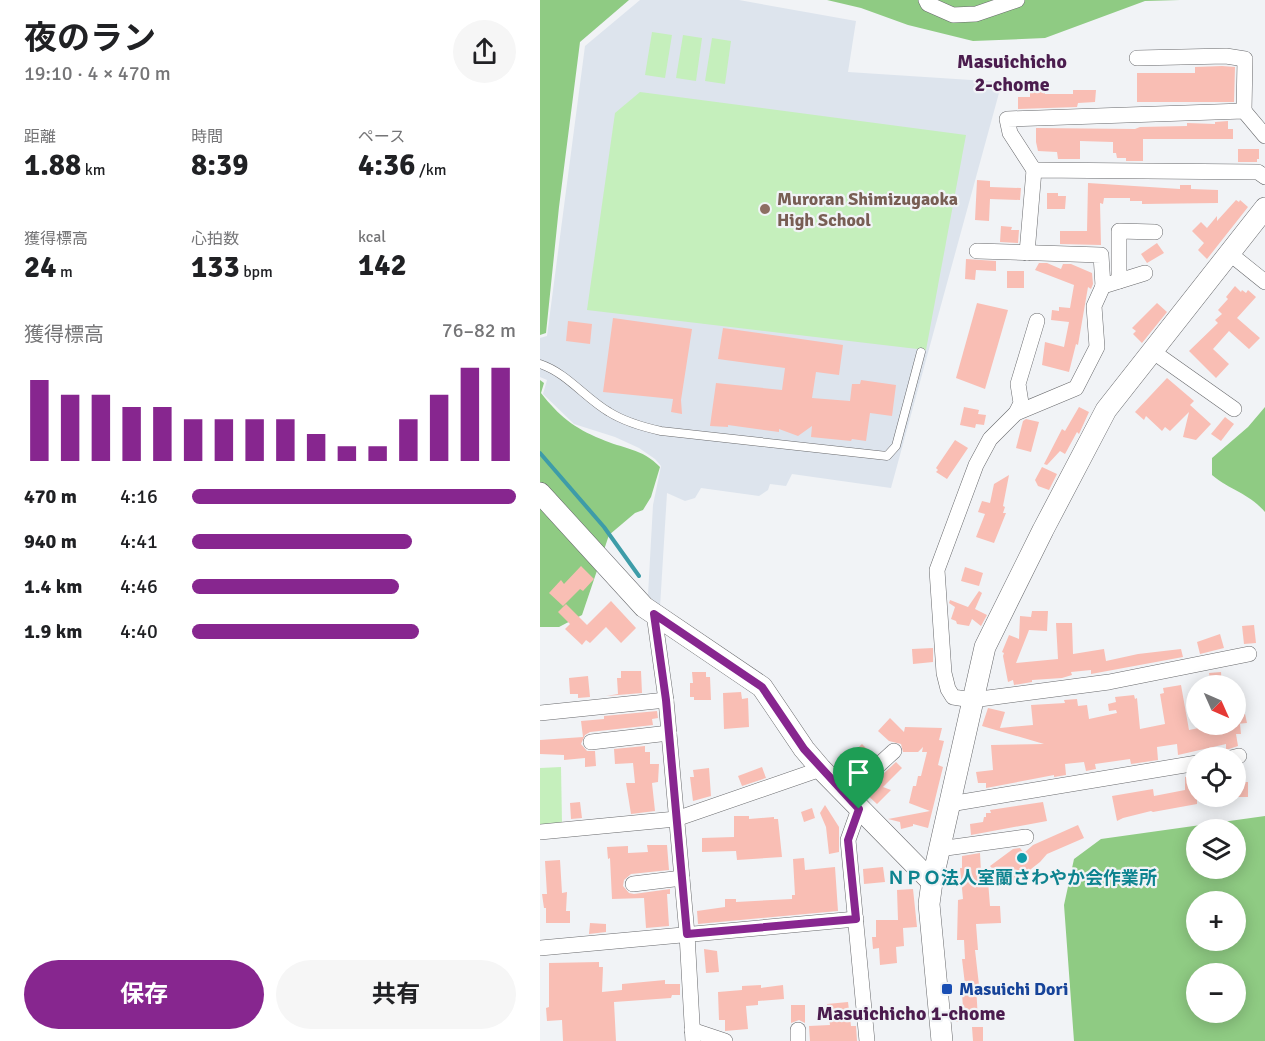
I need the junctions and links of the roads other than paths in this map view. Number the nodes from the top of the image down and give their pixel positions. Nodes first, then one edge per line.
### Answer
1 (926, 0) edge
2 (1017, 0) edge
3 (1137, 58) dead end
4 (1244, 111) junction
5 (1265, 136) edge
6 (1034, 170) junction
7 (1265, 177) edge
8 (1265, 208) edge
9 (1155, 232) dead end
10 (977, 252) dead end
11 (1027, 253) junction
12 (1229, 253) junction
13 (1145, 273) dead end
14 (1119, 281) junction
15 (1265, 282) edge
16 (1103, 286) junction
17 (1037, 321) dead end
18 (1152, 351) junction
19 (921, 352) dead end
20 (540, 364) edge
21 (1234, 410) dead end
22 (1016, 413) junction
23 (540, 494) edge
24 (654, 614) junction
25 (1249, 654) dead end
26 (666, 700) junction
27 (972, 700) junction
28 (540, 713) edge
29 (669, 733) junction
30 (591, 742) dead end
31 (894, 751) dead end
32 (1186, 765) edge
33 (821, 769) junction
34 (853, 802) junction
35 (950, 804) junction
36 (676, 819) junction
37 (540, 832) edge
38 (1026, 837) dead end
39 (939, 849) junction
40 (682, 878) junction
41 (932, 882) junction
42 (633, 884) dead end
43 (856, 919) junction
44 (687, 934) junction
45 (540, 948) edge
46 (693, 1036) edge
47 (725, 1041) edge
48 (867, 1041) edge
49 (942, 1041) edge

1 - 2 street
3 - 4 street
4 - 5 street
4 - 6 street
6 - 7 street
6 - 11 street
8 - 12 street
9 - 14 street
10 - 11 street
11 - 16 street
12 - 15 street
12 - 18 street
13 - 14 street
14 - 16 street
16 - 22 street
17 - 22 street
18 - 21 street
18 - 27 street
19 - 20 lane
22 - 27 street
23 - 24 street
24 - 26 street
24 - 33 street
25 - 27 street
26 - 28 street
26 - 29 street
27 - 35 street
29 - 30 street
29 - 36 street
31 - 34 street
32 - 35 street
33 - 34 street
33 - 36 street
34 - 41 street
34 - 43 street
35 - 39 street
36 - 37 street
36 - 40 street
38 - 39 street
39 - 41 street
40 - 42 street
40 - 44 street
41 - 49 street
43 - 44 street
43 - 48 street
44 - 45 street
44 - 46 street
46 - 47 street

